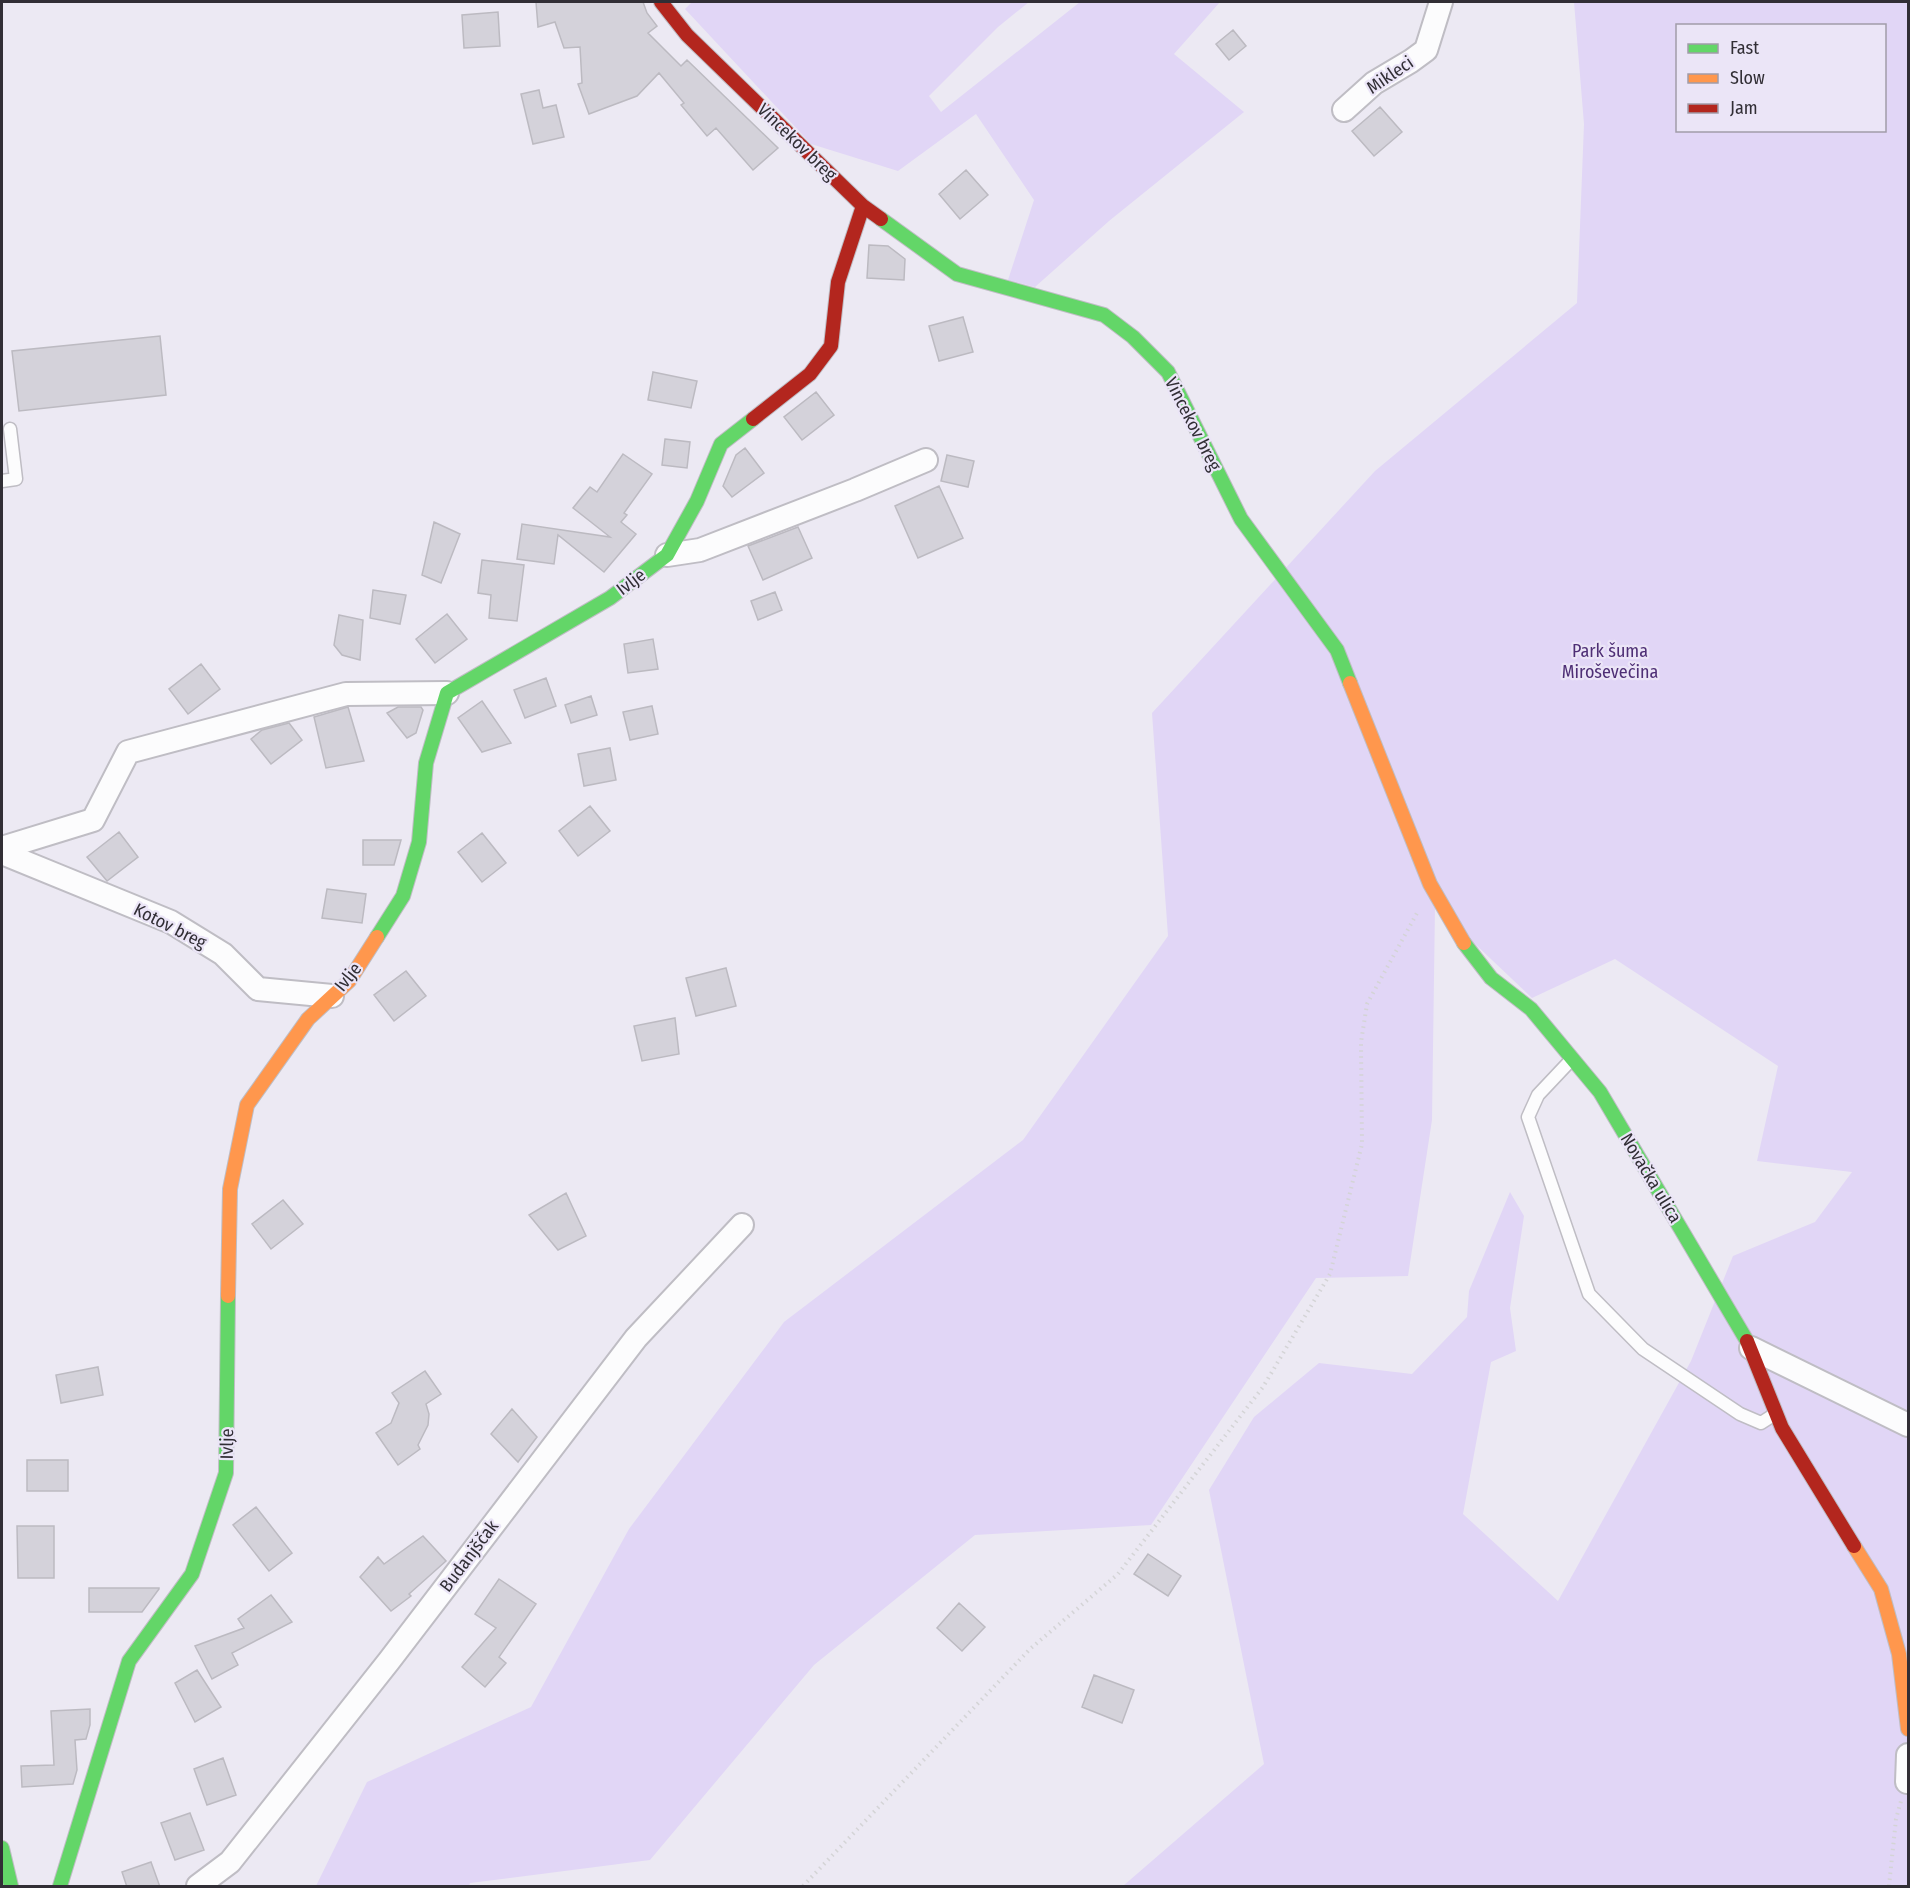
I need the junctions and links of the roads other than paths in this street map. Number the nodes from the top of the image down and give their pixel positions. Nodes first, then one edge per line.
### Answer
1 (661, 2) edge
2 (1441, 2) edge
3 (1344, 110) dead end
4 (863, 206) junction
5 (10, 429) dead end
6 (926, 460) dead end
7 (2, 480) edge
8 (667, 555) junction
9 (447, 693) junction
10 (2, 848) edge
11 (2, 853) edge
12 (1430, 884) joint
13 (332, 996) junction
14 (1572, 1059) junction
15 (742, 1225) dead end
16 (1751, 1348) junction
17 (1776, 1413) junction
18 (1908, 1425) edge
19 (1908, 1729) edge
20 (1908, 1755) edge
21 (1907, 1782) road end
22 (2, 1848) edge
23 (11, 1887) edge
24 (60, 1887) edge
25 (198, 1887) edge

1 - 4 street, Vincekov breg
2 - 3 street, Mikleci
4 - 8 street, Ivlje
4 - 12 street, Vincekov breg
5 - 7 lane
6 - 8 street
8 - 9 street, Ivlje
9 - 10 street
9 - 13 street, Ivlje
11 - 13 street, Kotov breg
12 - 14 street, Novačka ulica
13 - 24 street, Ivlje
14 - 16 street, Novačka ulica
14 - 17 lane
15 - 25 street, Budanjščak
16 - 17 street, Novačka ulica
16 - 18 street
17 - 19 street, Novačka ulica
20 - 21 street
22 - 23 street

